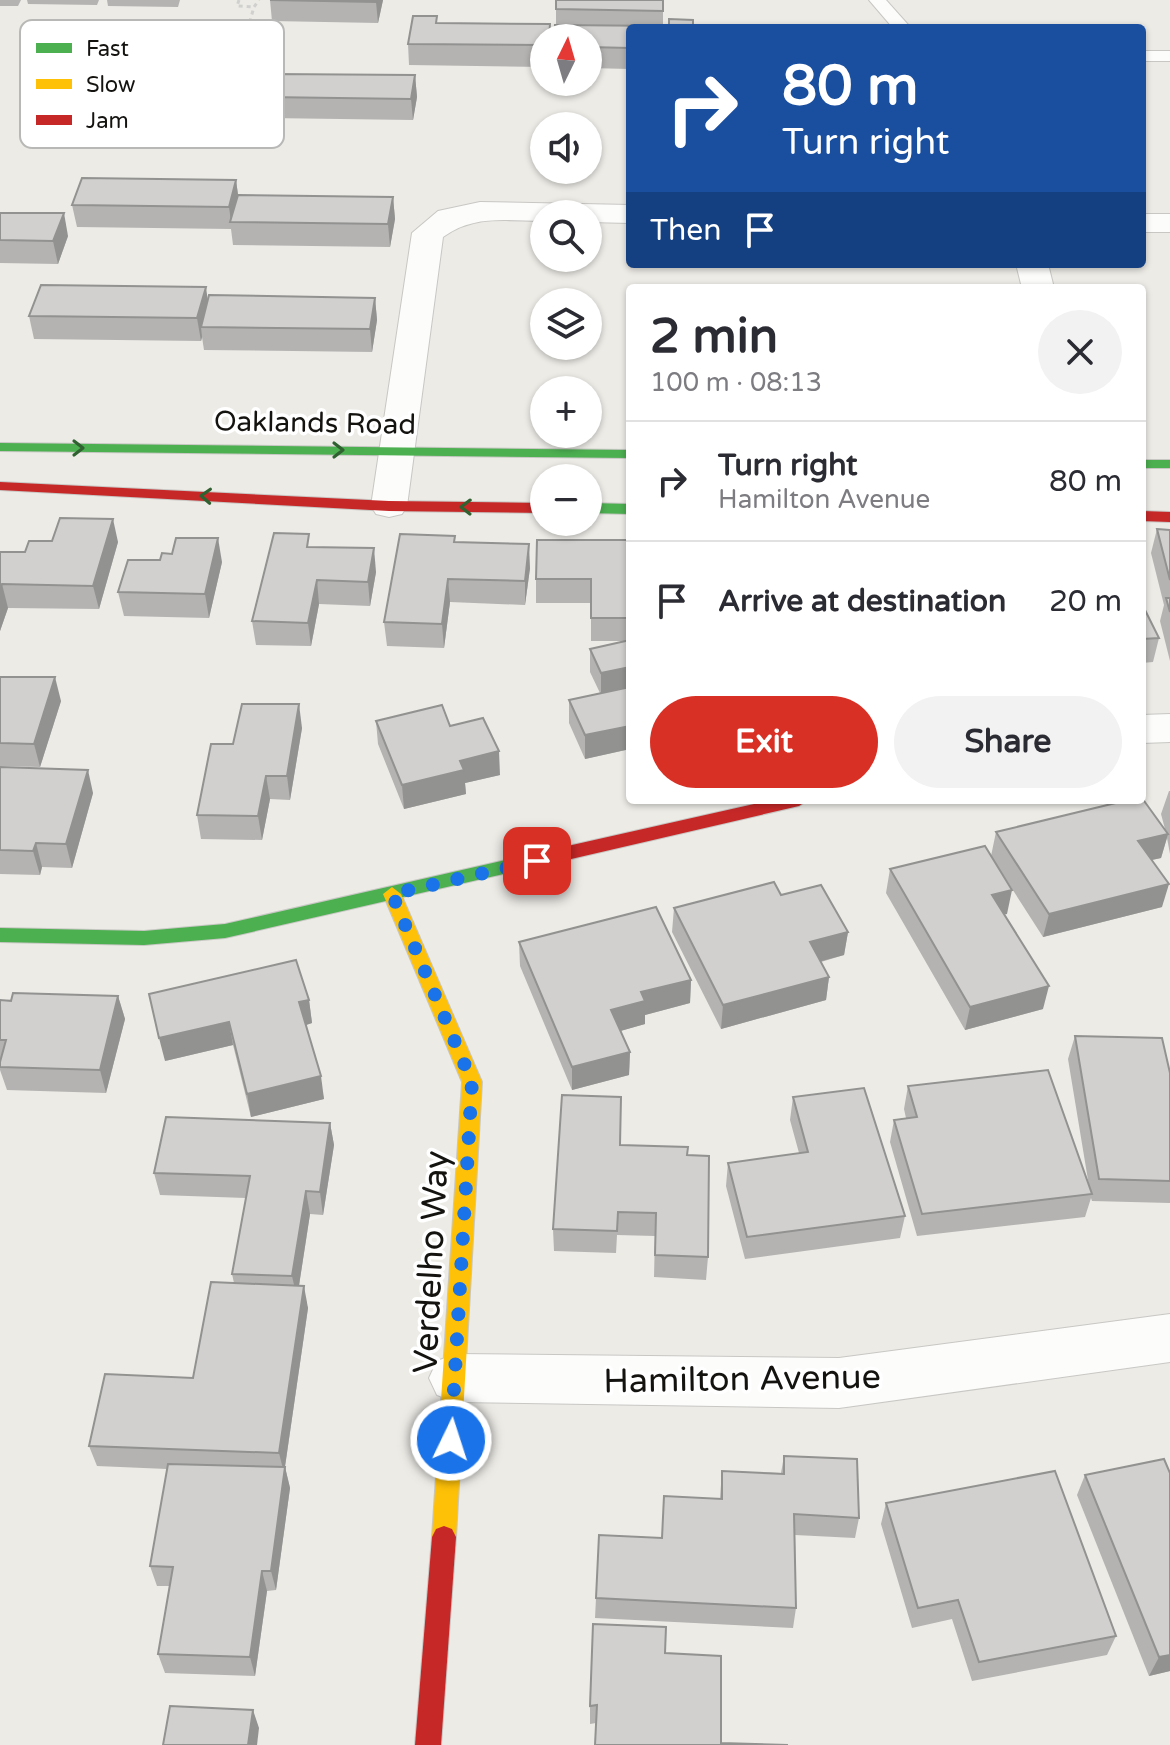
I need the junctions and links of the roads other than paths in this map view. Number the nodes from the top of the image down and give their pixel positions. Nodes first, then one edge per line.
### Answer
1 (877, 0) edge
2 (898, 24) edge
3 (1146, 56) edge
4 (1170, 56) edge
5 (626, 214) edge
6 (1146, 223) edge
7 (1170, 223) edge
8 (0, 447) edge
9 (397, 450) junction
10 (626, 454) edge
11 (1146, 464) edge
12 (1170, 464) edge
13 (0, 486) edge
14 (389, 506) junction
15 (530, 508) edge
16 (602, 508) edge
17 (626, 509) edge
18 (1146, 516) edge
19 (1170, 517) edge
20 (1170, 728) edge
21 (1146, 729) edge
22 (782, 804) edge
23 (392, 894) junction
24 (0, 935) edge
25 (1170, 1338) edge
26 (456, 1378) junction
27 (428, 1745) edge

1 - 2 lane
3 - 4 lane
5 - 9 street
6 - 7 street
8 -> 9 street, Oaklands Road
9 - 10 street, Oaklands Road
9 - 14 street
11 - 12 street
14 -> 13 street
15 -> 14 street
16 - 17 street
18 - 19 street
20 - 21 street
22 - 23 street
23 - 24 street
23 - 26 street, Verdelho Way
25 - 26 street, Hamilton Avenue
26 - 27 street, Verdelho Way

